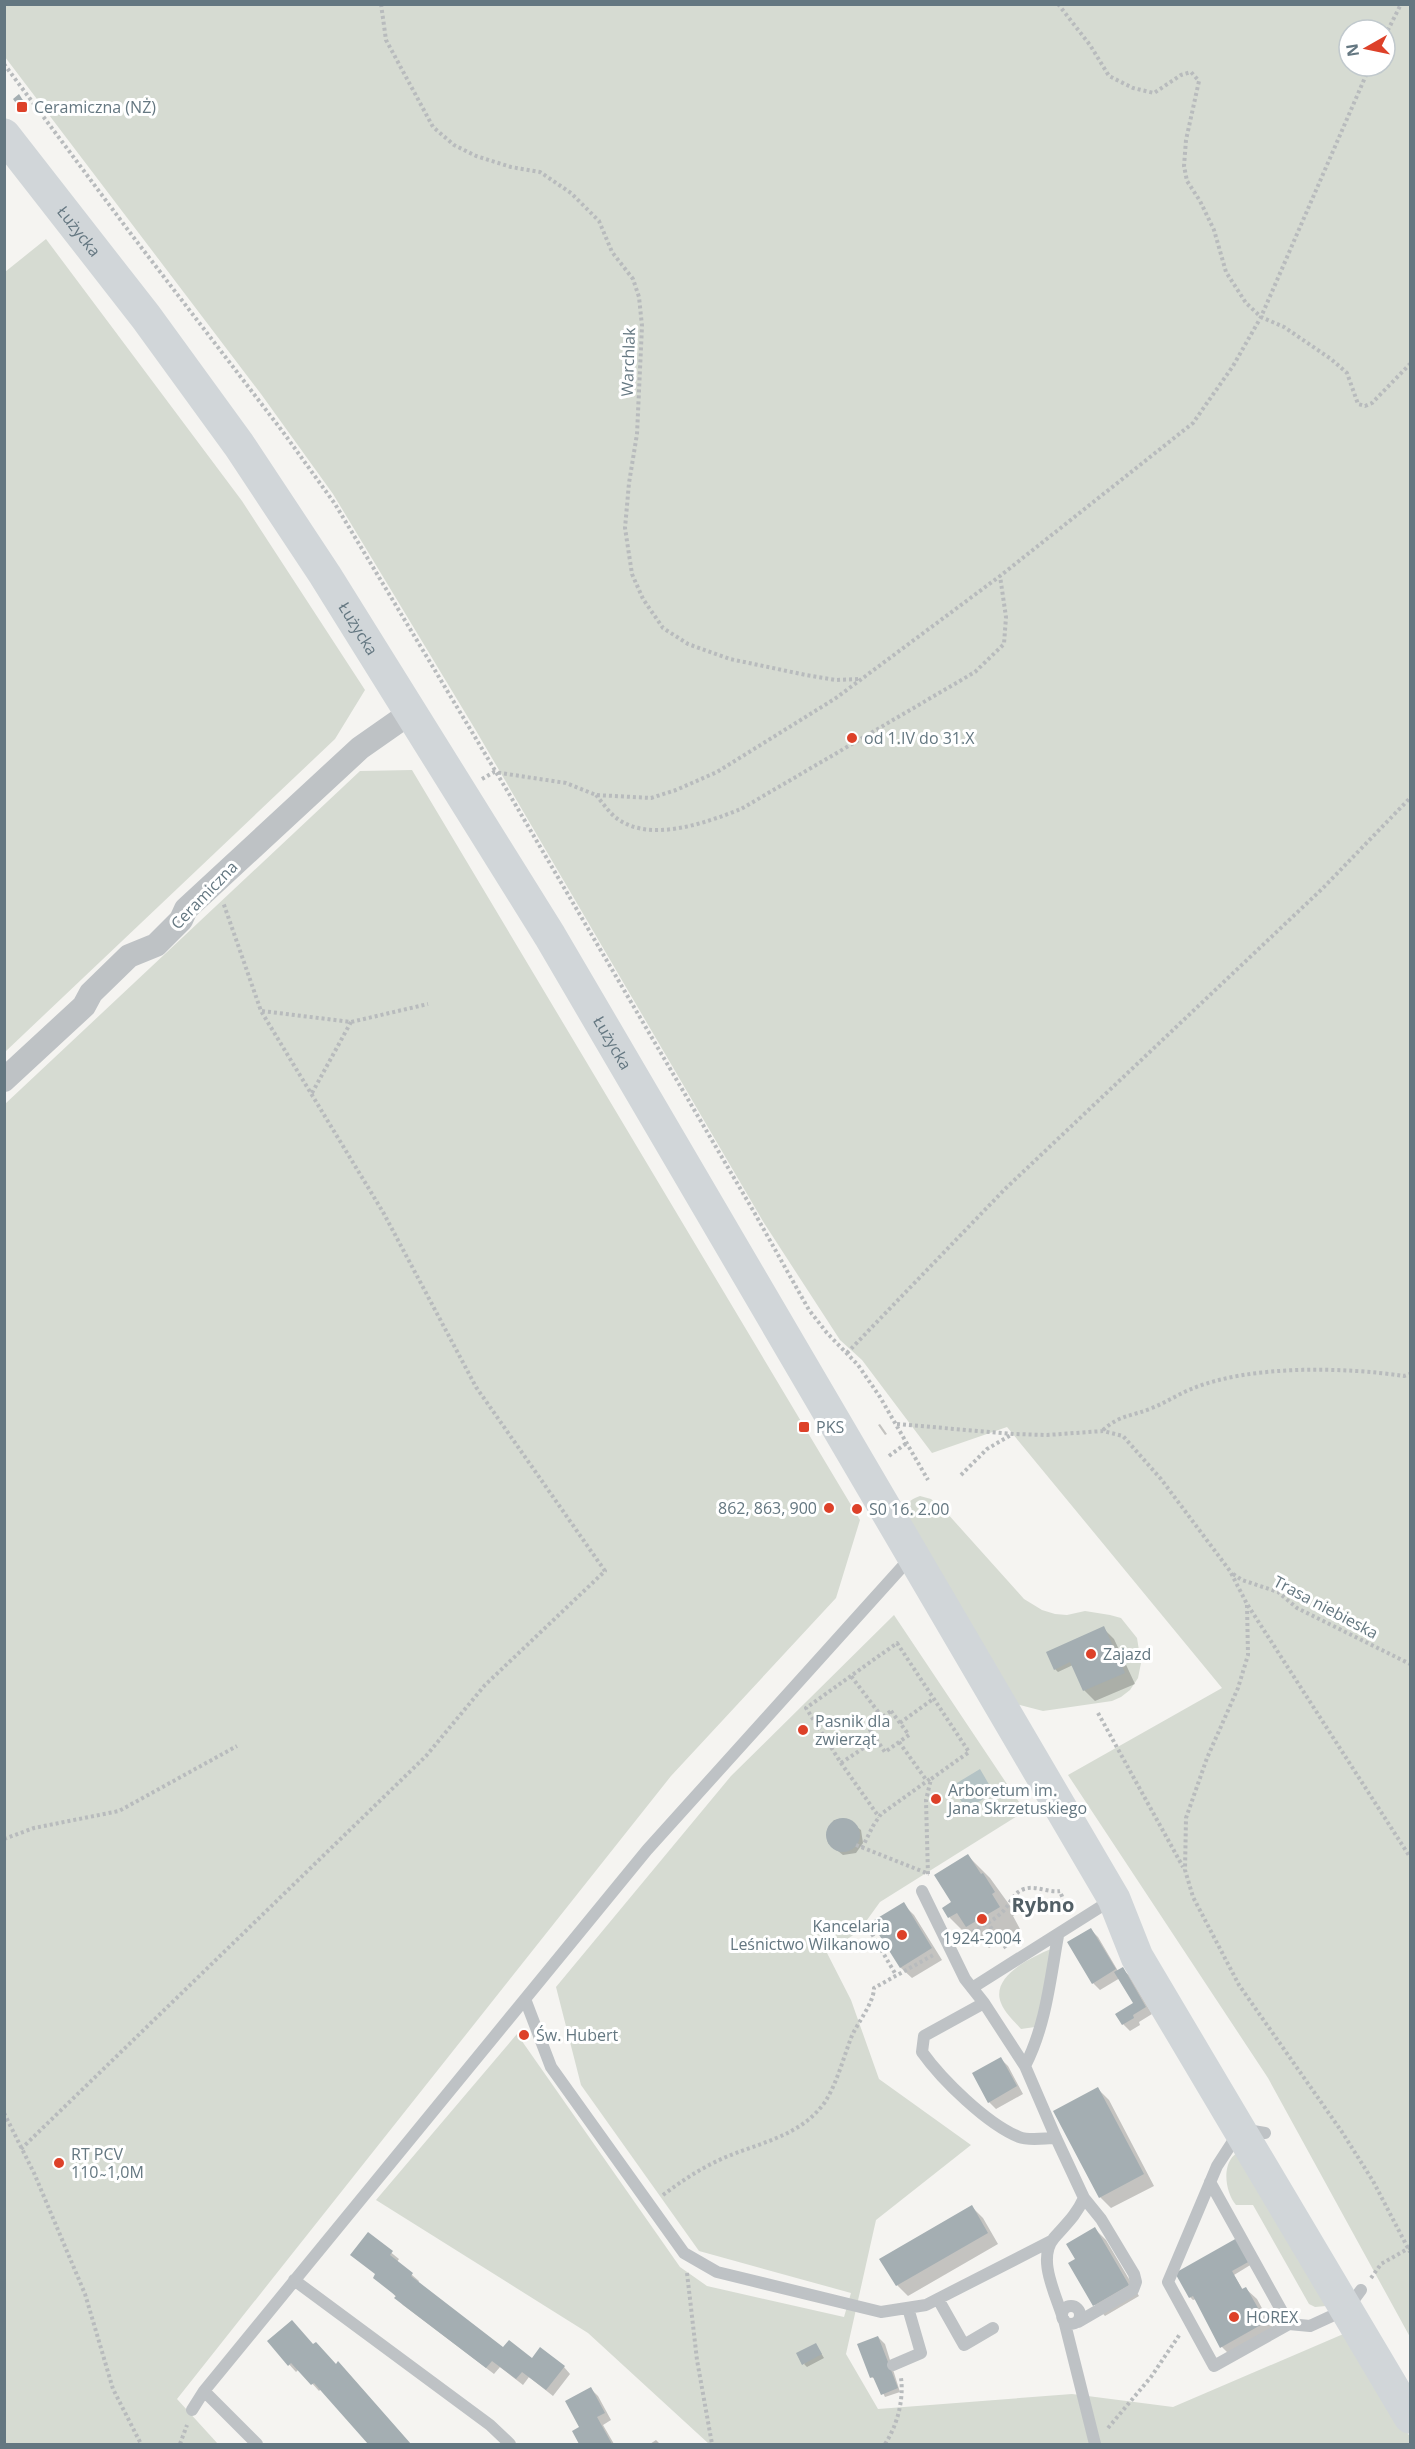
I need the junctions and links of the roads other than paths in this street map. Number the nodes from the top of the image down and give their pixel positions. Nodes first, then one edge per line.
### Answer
1 (6, 140) edge
2 (410, 713) junction
3 (4, 1080) edge
4 (912, 1556) junction
5 (922, 1891) road end
6 (1114, 1899) junction
7 (1058, 1936) junction
8 (972, 1988) junction
9 (525, 1999) junction
10 (984, 2002) junction
11 (1026, 2066) junction
12 (1253, 2131) junction
13 (1056, 2139) junction
14 (1210, 2182) junction
15 (1084, 2198) junction
16 (1051, 2241) junction
17 (294, 2280) junction
18 (938, 2299) junction
19 (1354, 2300) junction
20 (908, 2308) junction
21 (1063, 2317) junction
22 (1289, 2324) junction
23 (993, 2328) dead end
24 (896, 2364) road end
25 (1410, 2373) edge
26 (204, 2391) junction
27 (192, 2410) dead end
28 (1410, 2417) edge
29 (1094, 2443) edge
30 (257, 2445) edge
31 (510, 2445) edge

1 - 2 main road, Łużycka
2 - 3 street, Ceramiczna
2 - 4 main road, Łużycka
4 - 6 main road, Łużycka
4 - 9 lane
5 - 8 lane
6 - 7 lane
6 - 12 main road, Łużycka
7 - 8 lane
7 - 11 lane
8 - 10 lane
9 - 17 lane
9 - 20 lane
10 - 11 lane
10 - 13 lane
11 - 13 lane
12 - 14 lane
12 - 19 main road, Łużycka
13 - 15 lane
14 - 22 lane
14 - 22 lane
15 - 16 lane
15 - 21 lane
16 - 18 lane
16 - 21 lane
17 - 26 lane
17 - 31 lane
18 - 20 lane
18 - 23 lane
19 - 22 lane
19 - 25 main road
19 - 28 main road
20 - 24 lane
21 - 29 lane
26 - 27 lane
26 - 30 lane

